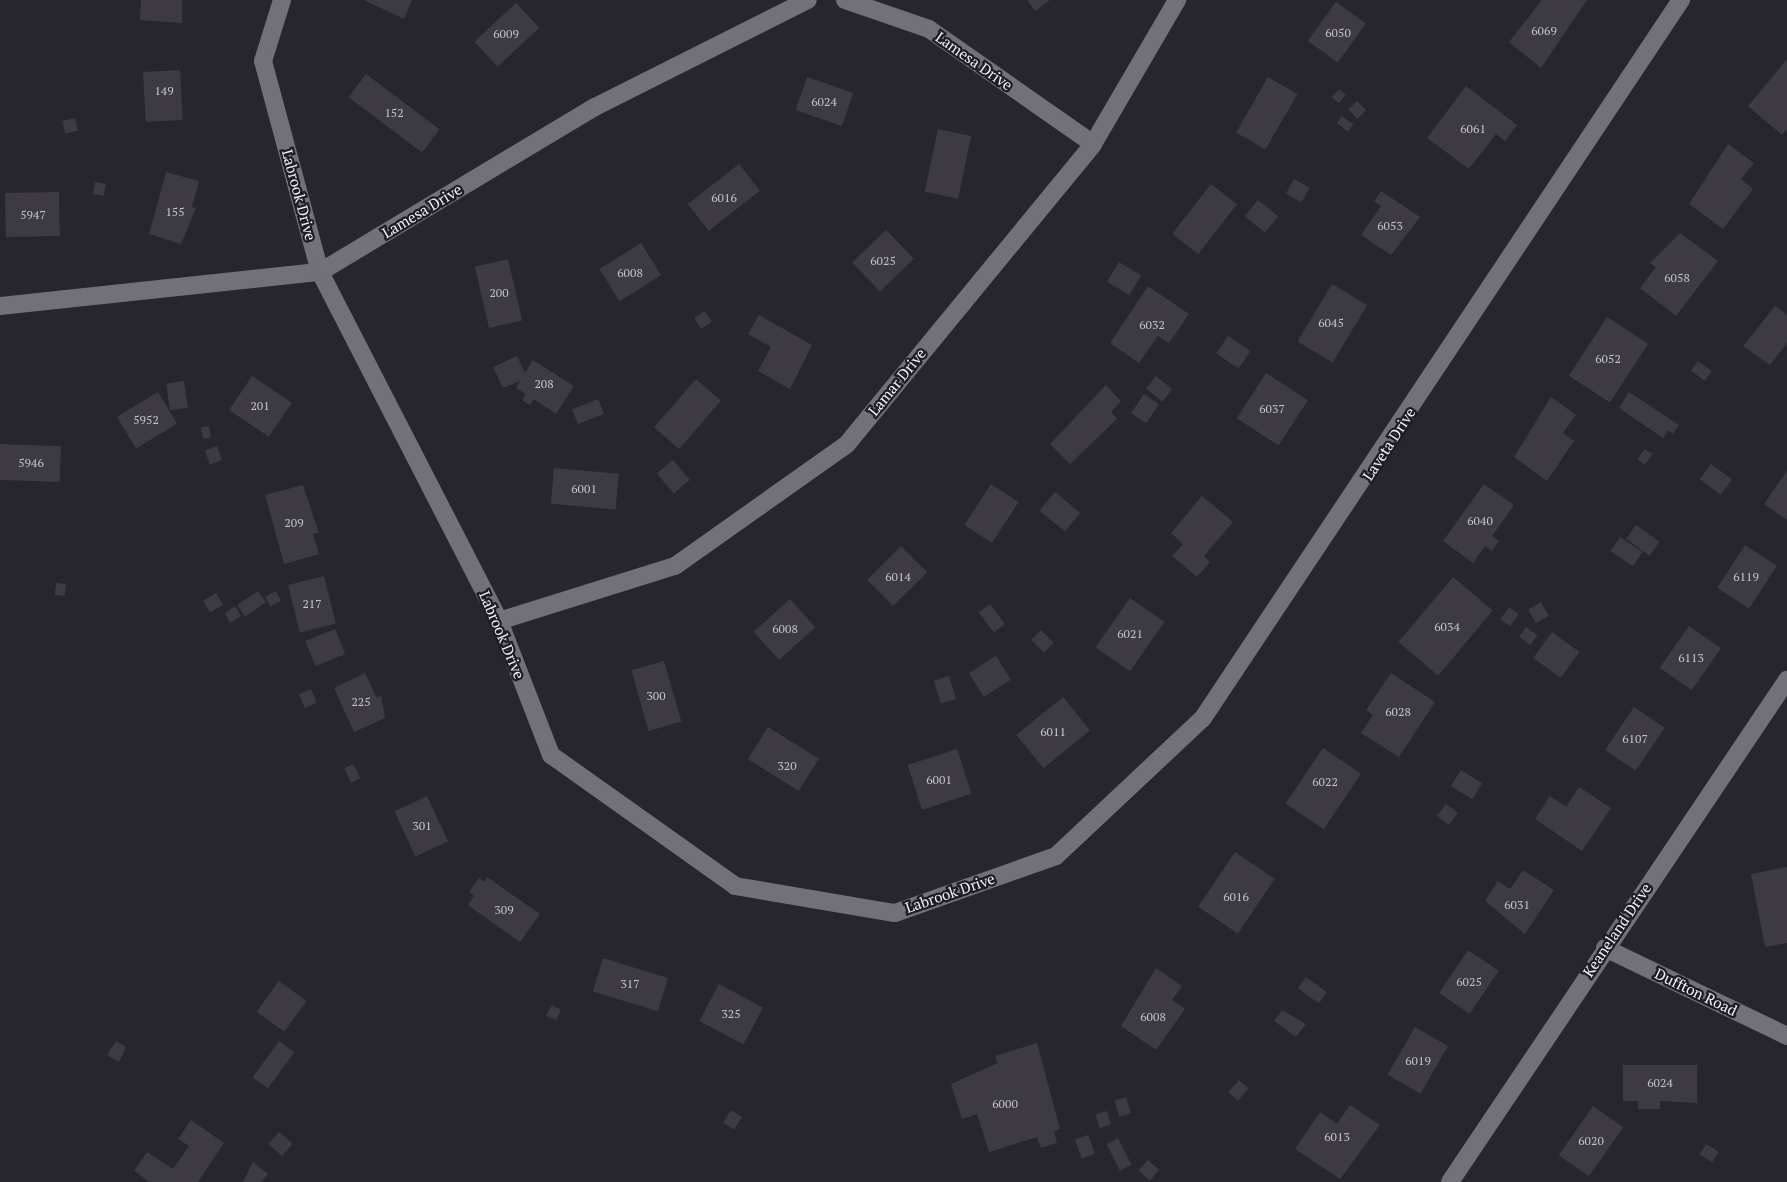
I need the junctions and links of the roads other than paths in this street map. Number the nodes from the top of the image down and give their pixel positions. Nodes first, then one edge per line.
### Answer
1 (282, 0) edge
2 (808, 0) edge
3 (845, 0) edge
4 (1177, 0) edge
5 (1681, 0) edge
6 (1092, 144) junction
7 (320, 272) junction
8 (0, 306) edge
9 (499, 621) junction
10 (1787, 680) edge
11 (1056, 856) joint
12 (1605, 948) junction
13 (1787, 1036) edge
14 (1450, 1182) edge

1 - 7 street, Labrook Drive
2 - 7 street, Lamesa Drive
3 - 6 street, Lamesa Drive
4 - 6 street, Lamar Drive
5 - 11 street, Laveta Drive
6 - 9 street, Lamar Drive
7 - 8 street, Lamesa Drive
7 - 9 street, Labrook Drive
9 - 11 street, Labrook Drive
10 - 12 street, Keaneland Drive
12 - 13 street, Duffton Road
12 - 14 street, Keaneland Drive

